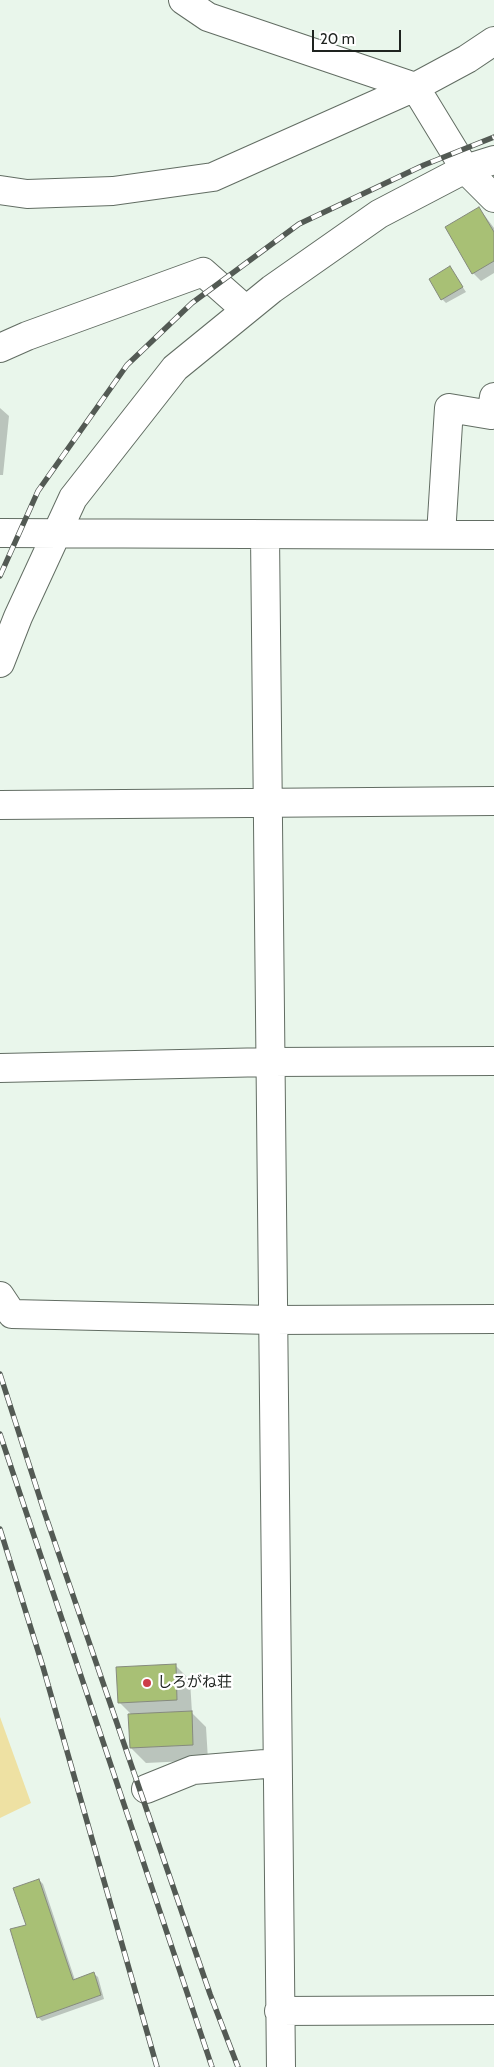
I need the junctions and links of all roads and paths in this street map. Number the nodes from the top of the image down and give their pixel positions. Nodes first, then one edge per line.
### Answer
1 (183, 0) edge
2 (494, 41) edge
3 (415, 87) junction
4 (494, 160) edge
5 (465, 169) junction
6 (0, 190) edge
7 (494, 198) edge
8 (246, 310) junction
9 (0, 348) edge
10 (494, 397) edge
11 (0, 534) edge
12 (56, 534) junction
13 (265, 535) junction
14 (441, 535) junction
15 (494, 535) edge
16 (0, 663) edge
17 (494, 801) edge
18 (267, 803) junction
19 (0, 805) edge
20 (494, 1061) edge
21 (270, 1062) junction
22 (0, 1068) edge
23 (0, 1296) edge
24 (494, 1319) edge
25 (272, 1320) junction
26 (277, 1763) junction
27 (146, 1789) dead end
28 (494, 2010) edge
29 (279, 2011) junction
30 (281, 2067) edge

1 - 3 street
2 - 3 street
3 - 5 street
3 - 6 street
4 - 5 street
5 - 7 street
5 - 8 street
8 - 9 street
8 - 12 street
10 - 14 street
11 - 12 street
12 - 13 street
12 - 16 street
13 - 14 street
13 - 18 street
14 - 15 street
17 - 18 street
18 - 19 street
18 - 21 street
20 - 21 street
21 - 22 street
21 - 25 street
23 - 25 street
24 - 25 street
25 - 26 street
26 - 27 street
26 - 29 street
28 - 29 street
29 - 30 street

